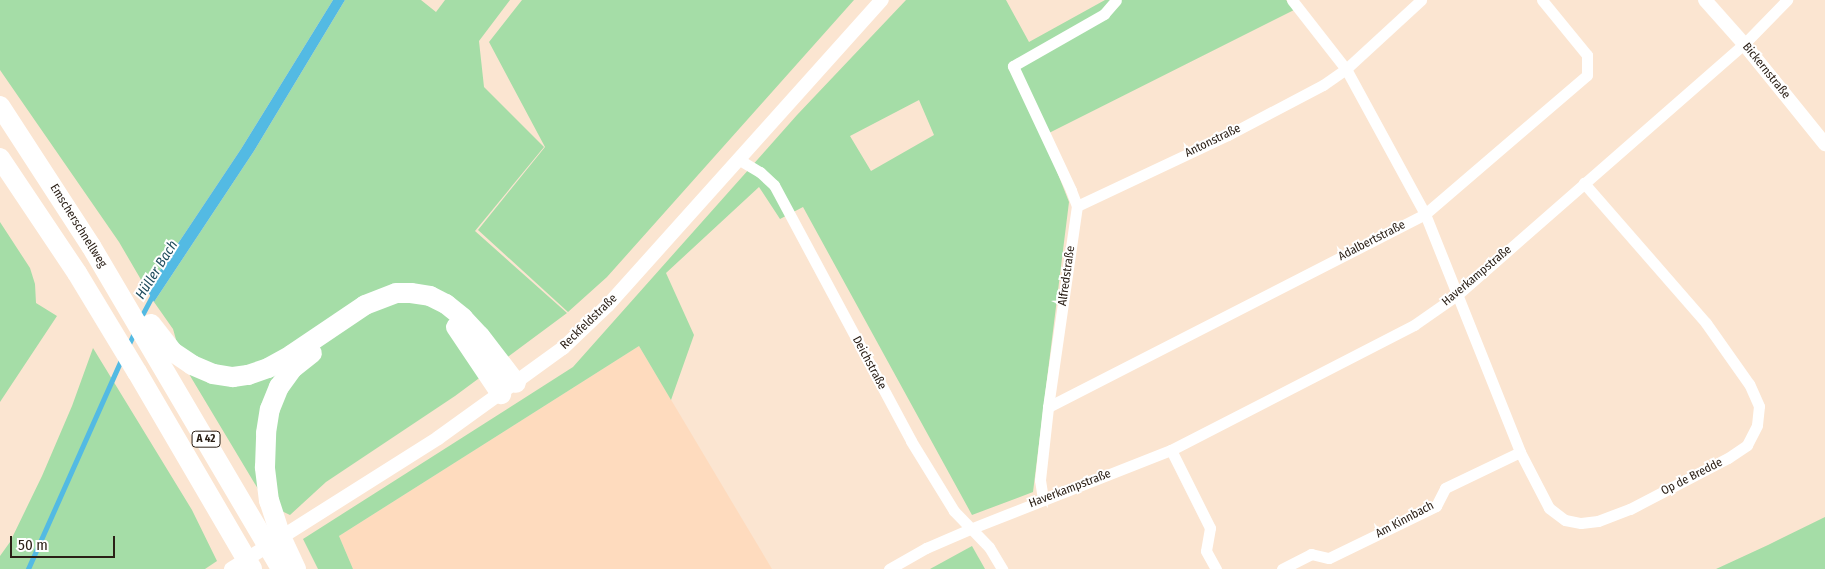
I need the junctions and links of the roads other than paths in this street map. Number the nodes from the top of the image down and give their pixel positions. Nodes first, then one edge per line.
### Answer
1 (882, 0) edge
2 (1116, 0) edge
3 (1292, 0) edge
4 (1421, 0) edge
5 (1542, 0) edge
6 (1705, 0) edge
7 (1787, 0) edge
8 (1744, 44) junction
9 (1346, 69) junction
10 (0, 106) edge
11 (1825, 144) edge
12 (0, 158) edge
13 (738, 159) junction
14 (1584, 183) junction
15 (1077, 206) junction
16 (1425, 214) junction
17 (1457, 294) junction
18 (156, 342) junction
19 (509, 388) junction
20 (1048, 406) junction
21 (1171, 450) junction
22 (1520, 452) junction
23 (1043, 499) junction
24 (267, 526) junction
25 (970, 529) junction
26 (290, 567) edge
27 (231, 569) edge
28 (252, 569) edge
29 (889, 569) edge
30 (1002, 569) edge
31 (1216, 569) edge
32 (1282, 569) edge

1 - 13 street, Reckfeldstraße
2 - 15 street, Alfredstraße
3 - 9 street
4 - 9 street, Antonstraße
5 - 16 street, Adalbertstraße
6 - 8 street, Bickernstraße
7 - 8 street, Haverkampstraße
8 - 11 street, Bickernstraße
8 - 14 street, Haverkampstraße
9 - 15 street, Antonstraße
9 - 16 street
10 - 18 highway, Emscherschnellweg
12 - 28 highway, A 42
13 - 19 street, Reckfeldstraße
13 - 25 street, Deichstraße
14 - 17 street, Haverkampstraße
14 - 22 street, Op de Bredde
15 - 20 street, Alfredstraße
16 - 17 street
16 - 20 street, Adalbertstraße
17 - 21 street, Haverkampstraße
17 - 22 street, Op de Bredde
18 - 19 highway
18 - 24 highway, A 42
19 - 24 highway
19 - 27 street, Reckfeldstraße
20 - 23 street, Alfredstraße
21 - 23 street, Haverkampstraße
21 - 31 street
22 - 32 street, Am Kinnbach
23 - 25 street, Haverkampstraße
24 - 26 highway
25 - 29 street, Haverkampstraße
25 - 30 street, Deichstraße

